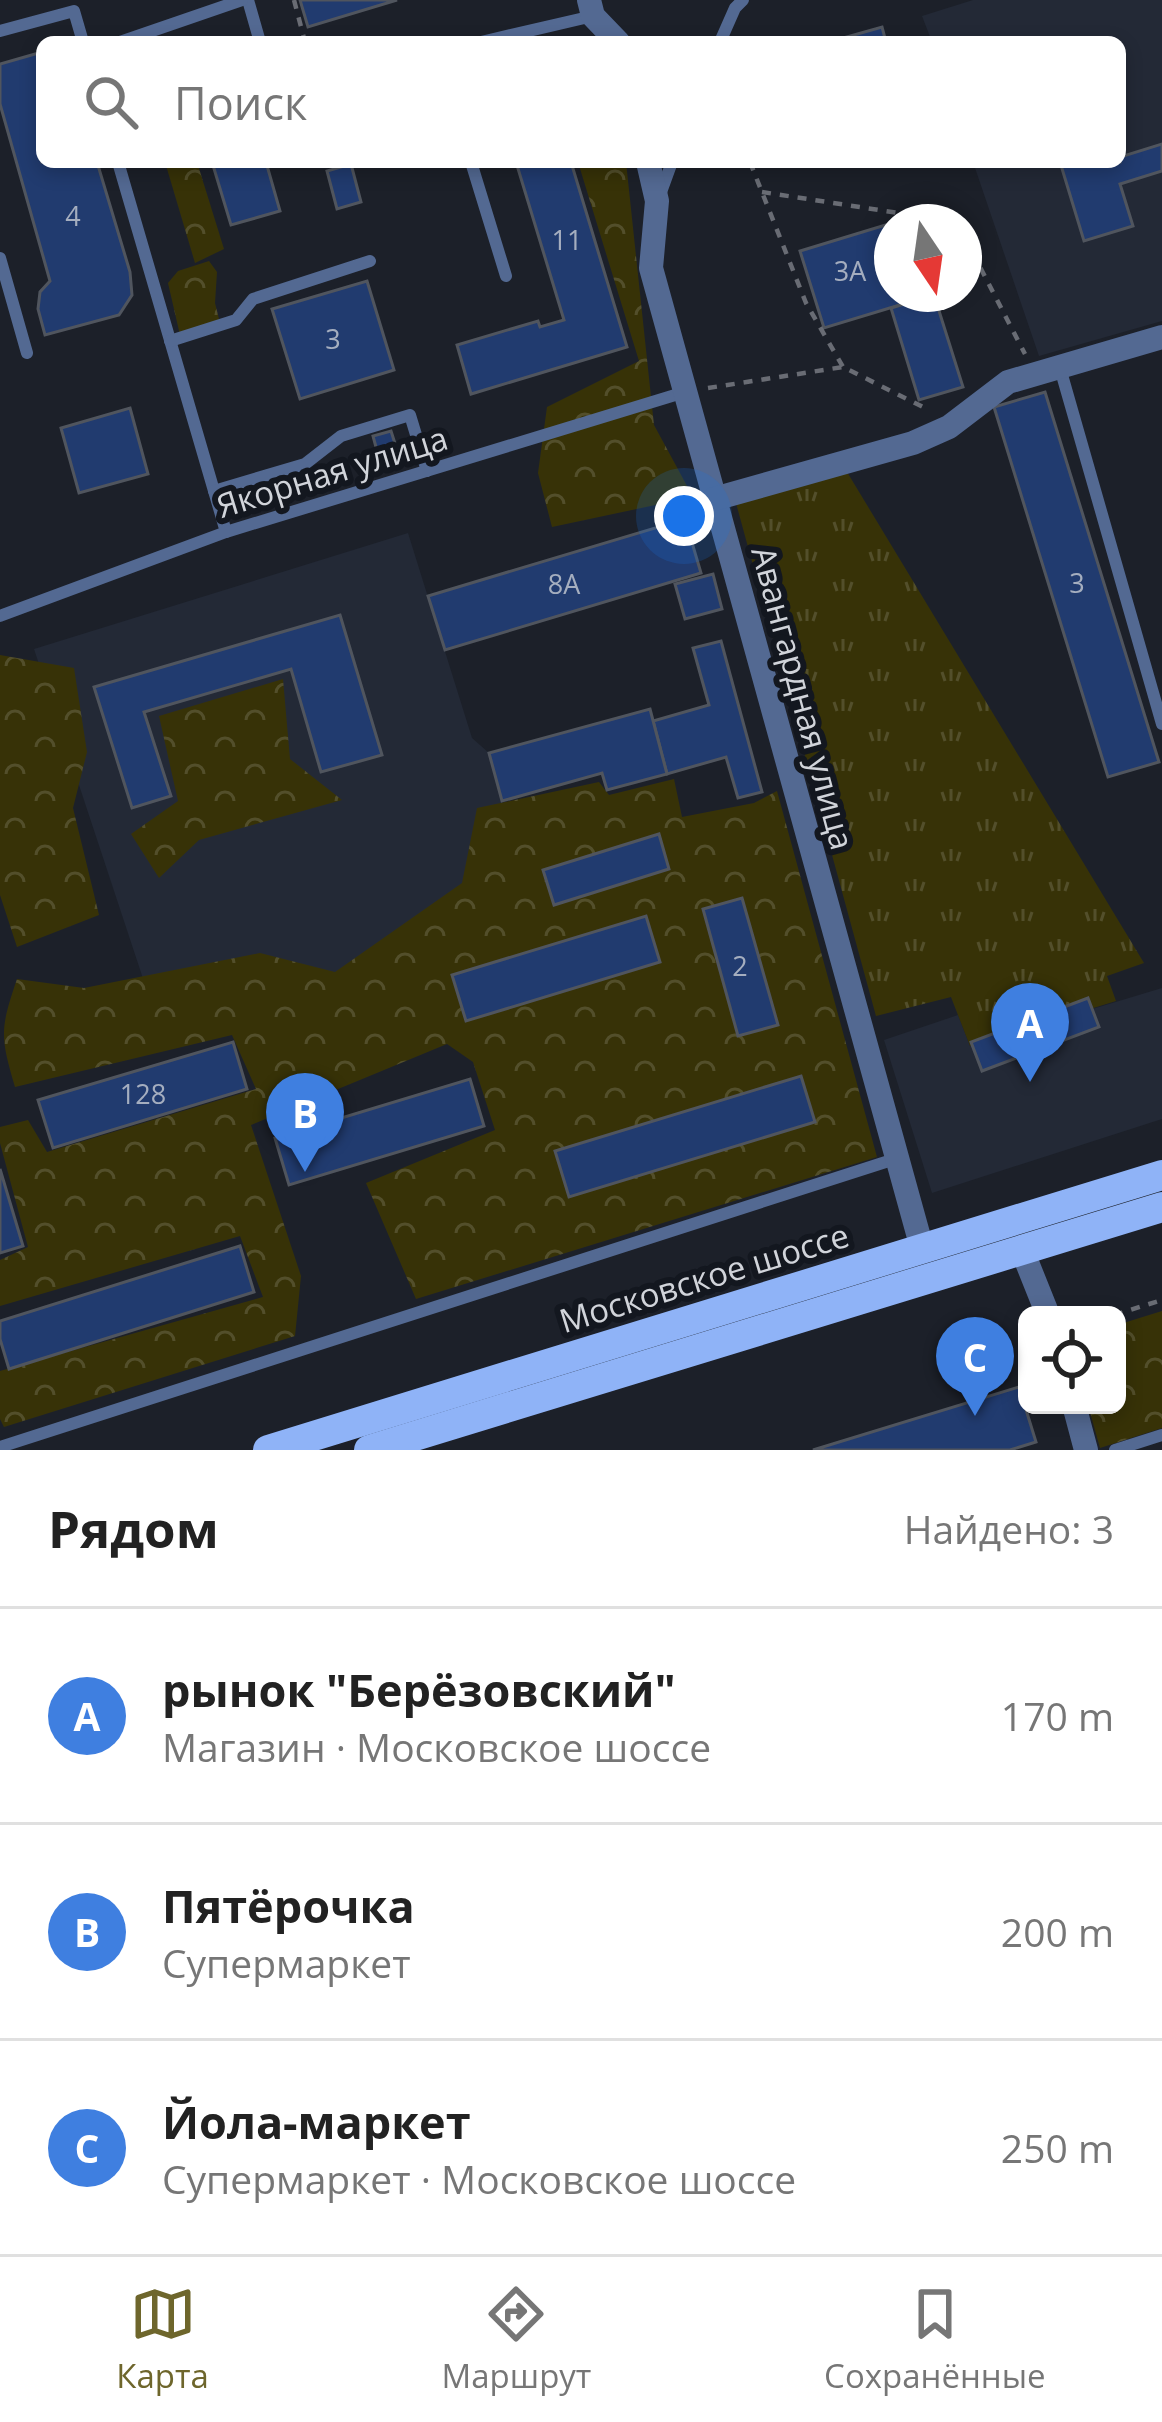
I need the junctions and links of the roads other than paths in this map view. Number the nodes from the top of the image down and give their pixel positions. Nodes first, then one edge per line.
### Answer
1 (245, 0) edge
2 (743, 0) edge
3 (591, 8) edge
4 (0, 31) edge
5 (81, 36) edge
6 (138, 36) edge
7 (258, 36) edge
8 (500, 36) edge
9 (613, 36) edge
10 (723, 36) edge
11 (120, 168) edge
12 (473, 168) edge
13 (649, 168) edge
14 (670, 168) edge
15 (657, 201) junction
16 (0, 258) edge
17 (370, 260) dead end
18 (506, 275) dead end
19 (1162, 337) edge
20 (170, 341) junction
21 (27, 353) dead end
22 (1047, 370) junction
23 (685, 392) junction
24 (427, 471) junction
25 (214, 491) junction
26 (714, 499) junction
27 (226, 532) junction
28 (0, 616) edge
29 (1162, 724) edge
30 (895, 1159) junction
31 (1162, 1175) edge
32 (1162, 1207) edge
33 (922, 1248) junction
34 (1022, 1250) junction
35 (1044, 1306) edge
36 (1076, 1414) edge
37 (1162, 1435) edge
38 (0, 1447) edge
39 (268, 1450) edge
40 (369, 1450) edge
41 (1086, 1450) edge
42 (1115, 1450) edge

1 - 6 lane
1 - 7 lane
2 - 10 lane
3 - 8 lane
3 - 9 street
4 - 5 lane
11 - 20 lane
12 - 18 lane
13 - 15 street, Авангардная улица
14 - 15 lane
15 - 23 street, Авангардная улица
16 - 21 lane
17 - 20 lane
19 - 22 street
20 - 25 lane
22 - 26 street
22 - 29 lane
23 - 24 lane, Якорная улица
23 - 26 street, Авангардная улица
24 - 25 lane
24 - 27 lane, Якорная улица
25 - 27 lane
26 - 30 street, Авангардная улица
27 - 28 lane, Якорная улица
30 - 33 street, Авангардная улица
30 - 38 lane
31 - 33 main road, Московское шоссе
32 - 34 main road, Московское шоссе
33 - 39 main road, Московское шоссе
34 - 35 street
34 - 40 main road, Московское шоссе
36 - 41 street
37 - 42 lane

